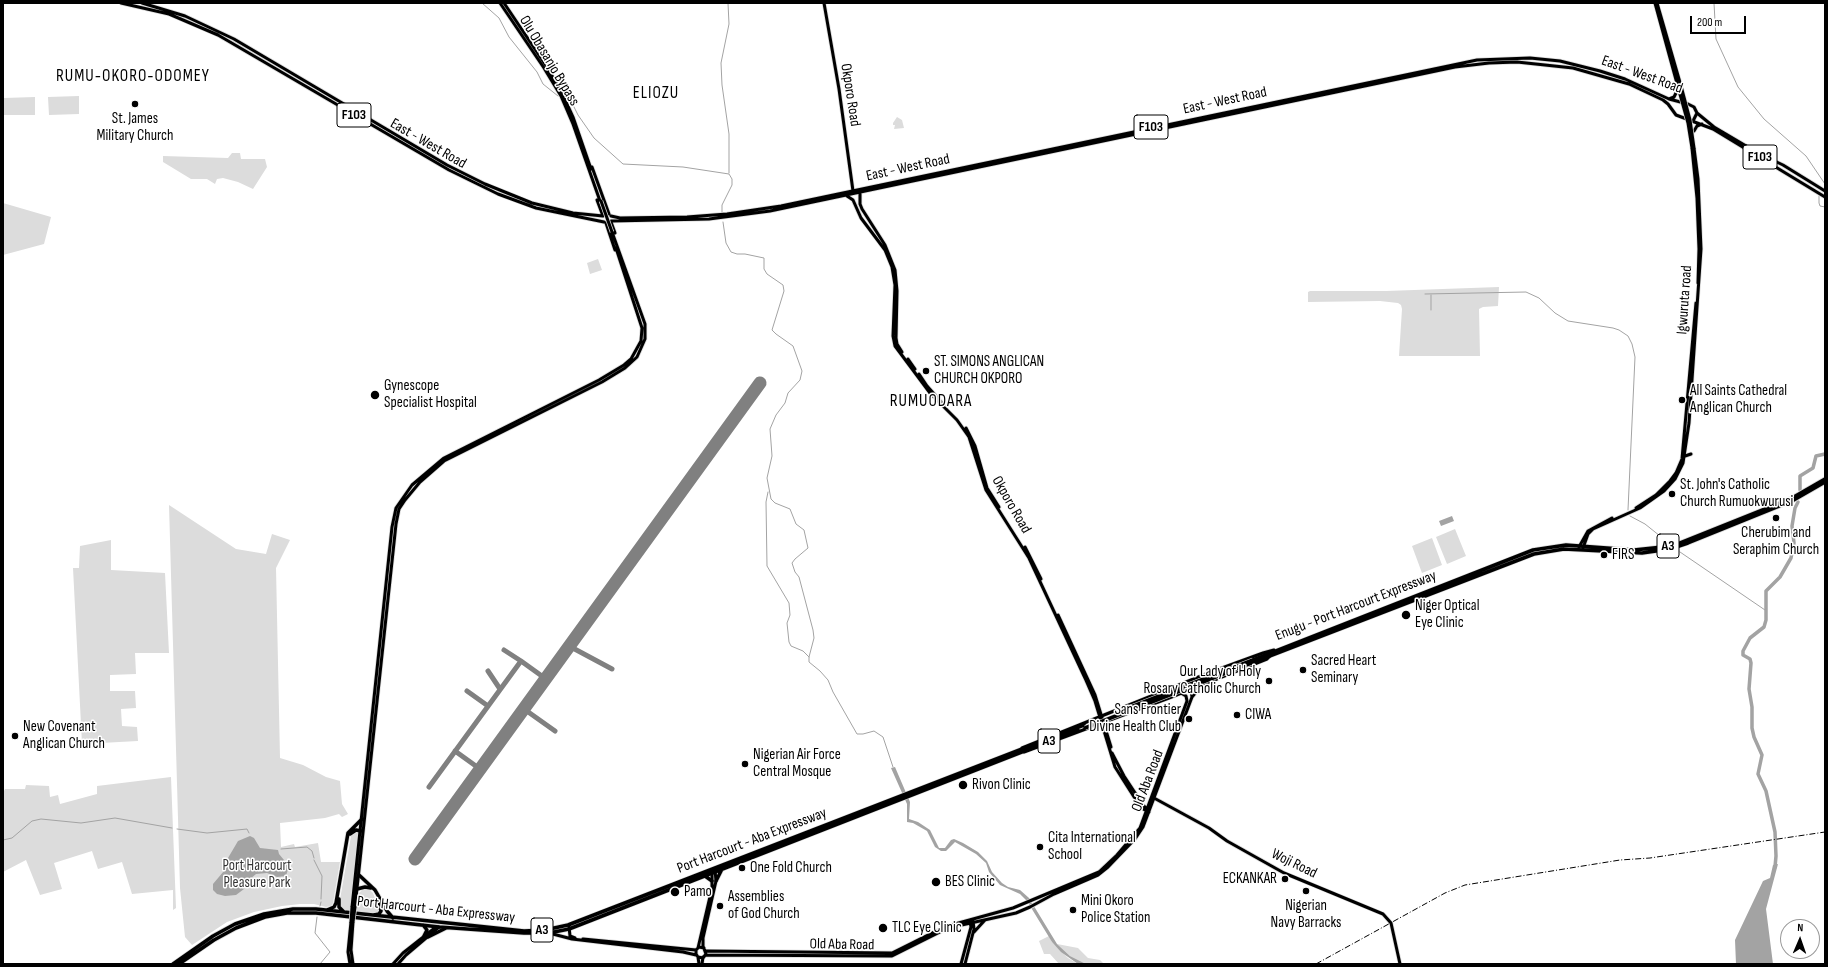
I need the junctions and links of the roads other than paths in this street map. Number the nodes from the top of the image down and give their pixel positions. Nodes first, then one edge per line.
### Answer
1 (121, 3) edge
2 (142, 3) edge
3 (500, 3) edge
4 (504, 3) edge
5 (824, 3) edge
6 (1656, 3) edge
7 (1630, 83) junction
8 (1676, 92) dead end
9 (1669, 99) junction
10 (1677, 102) junction
11 (1673, 111) junction
12 (1696, 111) junction
13 (1181, 121) junction
14 (1693, 121) junction
15 (1703, 124) junction
16 (1182, 125) junction
17 (1694, 131) dead end
18 (579, 138) junction
19 (1741, 144) junction
20 (1693, 148) junction
21 (853, 191) junction
22 (1825, 191) edge
23 (860, 193) junction
24 (847, 196) junction
25 (1825, 196) edge
26 (860, 203) junction
27 (855, 204) junction
28 (610, 215) junction
29 (603, 216) junction
30 (617, 221) junction
31 (611, 222) junction
32 (604, 223) junction
33 (612, 231) junction
34 (630, 287) junction
35 (1687, 444) junction
36 (1689, 448) dead end
37 (1691, 454) dead end
38 (1685, 456) junction
39 (978, 459) junction
40 (1825, 479) edge
41 (1825, 482) edge
42 (1581, 547) junction
43 (1280, 649) junction
44 (1271, 655) junction
45 (1253, 661) junction
46 (1184, 683) junction
47 (1203, 685) junction
48 (1191, 690) junction
49 (1164, 691) junction
50 (1181, 693) junction
51 (1172, 697) junction
52 (1192, 697) junction
53 (1099, 707) junction
54 (1113, 711) junction
55 (1100, 716) junction
56 (1113, 720) junction
57 (1102, 723) junction
58 (1092, 727) junction
59 (1105, 732) junction
60 (1014, 753) junction
61 (903, 797) junction
62 (1153, 798) junction
63 (1148, 811) junction
64 (362, 819) junction
65 (361, 831) junction
66 (722, 869) junction
67 (713, 870) junction
68 (359, 875) junction
69 (705, 876) junction
70 (714, 881) junction
71 (357, 889) junction
72 (354, 907) junction
73 (324, 911) junction
74 (347, 913) junction
75 (374, 916) junction
76 (393, 918) junction
77 (986, 918) junction
78 (972, 921) junction
79 (965, 924) junction
80 (423, 925) junction
81 (438, 927) junction
82 (569, 927) junction
83 (447, 928) junction
84 (971, 932) junction
85 (549, 933) junction
86 (426, 937) junction
87 (697, 949) junction
88 (705, 953) junction
89 (697, 956) junction
90 (173, 964) edge
91 (179, 964) edge
92 (351, 964) edge
93 (393, 964) edge
94 (398, 964) edge
95 (699, 964) edge
96 (702, 964) edge
97 (961, 964) edge
98 (965, 964) edge
99 (1400, 964) edge

1 - 32 main road, East - West Road / F103
2 - 29 main road, East - West Road / F103
3 - 18 main road, Olu Obasanjo Bypass
4 - 18 main road
5 - 21 main road, Okporo Road
6 - 20 main road, Igwuruta road, bridge
7 - 9 main road, East - West Road / F103
7 - 11 main road, East - West Road / F103
7 - 13 main road, East - West Road / F103
7 - 16 main road, East - West Road / F103
8 - 9 main road
9 - 10 main road, East - West Road / F103
10 - 11 main road
10 - 12 main road, East - West Road
11 - 14 main road, East - West Road
12 - 14 main road
12 - 19 main road, East - West Road / F103
13 - 16 main road
13 - 21 main road, East - West Road / F103
14 - 15 main road, East - West Road / F103
15 - 17 main road
15 - 19 main road, East - West Road / F103
16 - 23 main road, East - West Road / F103
18 - 28 main road
18 - 29 main road
18 - 33 main road, Olu Obasanjo Bypass, bridge
19 - 22 main road, East - West Road / F103
19 - 25 main road, East - West Road / F103
20 - 35 main road, Igwuruta road
20 - 42 main road, Igwuruta road
21 - 28 main road, East - West Road / F103
23 - 24 main road, East - West Road / F103
23 - 26 main road, Okporo Road
24 - 27 main road, Okporo Road
24 - 30 main road, East - West Road / F103
26 - 27 main road
26 - 39 main road, Okporo Road
27 - 39 main road, Okporo Road
28 - 29 main road, F103
28 - 31 main road
29 - 32 main road
30 - 31 main road, East - West Road / F103
30 - 33 main road
31 - 32 main road, F103
31 - 33 main road
32 - 34 main road
33 - 34 main road
34 - 64 main road
34 - 68 main road
35 - 36 main road
35 - 38 main road, Igwuruta road
37 - 38 main road
38 - 42 main road, Igwuruta road
39 - 53 main road, Okporo Road
39 - 55 main road, Okporo Road
40 - 42 highway, Enugu - Port Harcourt Expressway / A3
41 - 42 highway, Enugu - Port Harcourt Expressway / A3
42 - 43 highway, Enugu - Port Harcourt Expressway / A3
42 - 44 highway, Enugu - Port Harcourt Expressway / A3
43 - 45 highway, Enugu - Port Harcourt Expressway / A3
43 - 46 main road
44 - 45 highway, Enugu - Port Harcourt Expressway / A3
44 - 47 main road
45 - 60 highway, Enugu - Port Harcourt Expressway / A3, bridge
46 - 48 main road
46 - 49 main road
47 - 48 main road
47 - 52 main road
48 - 50 main road
48 - 52 main road, Old Aba Road
49 - 51 main road
49 - 54 main road
50 - 51 main road
50 - 62 main road, Old Aba Road
51 - 56 main road
52 - 62 main road, Old Aba Road
53 - 54 main road
53 - 55 main road, Okporo Road
54 - 55 main road
55 - 57 main road, Okporo Road
55 - 60 main road
56 - 57 main road
56 - 59 main road
57 - 58 main road
57 - 59 main road, Okporo Road
58 - 59 main road
58 - 60 main road
59 - 63 main road, Okporo Road
60 - 61 highway, Enugu - Port Harcourt Expressway / A3
61 - 66 highway, Port Harcourt - Aba Expressway / A3
61 - 67 highway, Port Harcourt - Aba Expressway / A3
62 - 63 main road, Old Aba Road
62 - 99 main road, Woji Road
63 - 77 main road, Old Aba Road
63 - 78 main road, Old Aba Road
64 - 65 main road
64 - 73 highway
65 - 72 main road
65 - 74 highway
66 - 67 highway, Port Harcourt - Aba Expressway / A3
66 - 70 highway
67 - 69 highway, Port Harcourt - Aba Expressway / A3
67 - 70 main road
67 - 82 highway, Port Harcourt - Aba Expressway / A3
68 - 71 main road
68 - 76 highway
69 - 70 highway
69 - 82 highway, Port Harcourt - Aba Expressway / A3
70 - 87 main road
70 - 88 main road
71 - 72 main road
71 - 75 highway
72 - 92 main road, bridge
73 - 74 highway, Port Harcourt - Aba Expressway / A3
73 - 90 highway, Port Harcourt - Aba Expressway / A3
74 - 75 highway, Port Harcourt - Aba Expressway / A3
75 - 76 highway, Port Harcourt - Aba Expressway / A3
76 - 82 highway, Port Harcourt - Aba Expressway / A3
77 - 78 main road, Old Aba Road
77 - 84 main road
78 - 79 main road, Old Aba Road
78 - 84 main road
78 - 88 main road, Old Aba Road
79 - 84 main road
79 - 88 main road, Old Aba Road
80 - 81 highway, Port Harcourt - Aba Expressway / A3
80 - 86 highway
80 - 91 highway, Port Harcourt - Aba Expressway / A3
81 - 83 highway, Port Harcourt - Aba Expressway / A3
81 - 86 main road
82 - 85 highway, Port Harcourt - Aba Expressway / A3
82 - 87 main road
83 - 85 highway, Port Harcourt - Aba Expressway / A3
83 - 86 highway
84 - 97 main road
84 - 98 main road
85 - 89 main road
86 - 93 main road
86 - 94 main road
87 - 88 main road
87 - 89 main road
88 - 89 main road
88 - 96 main road
89 - 95 main road

